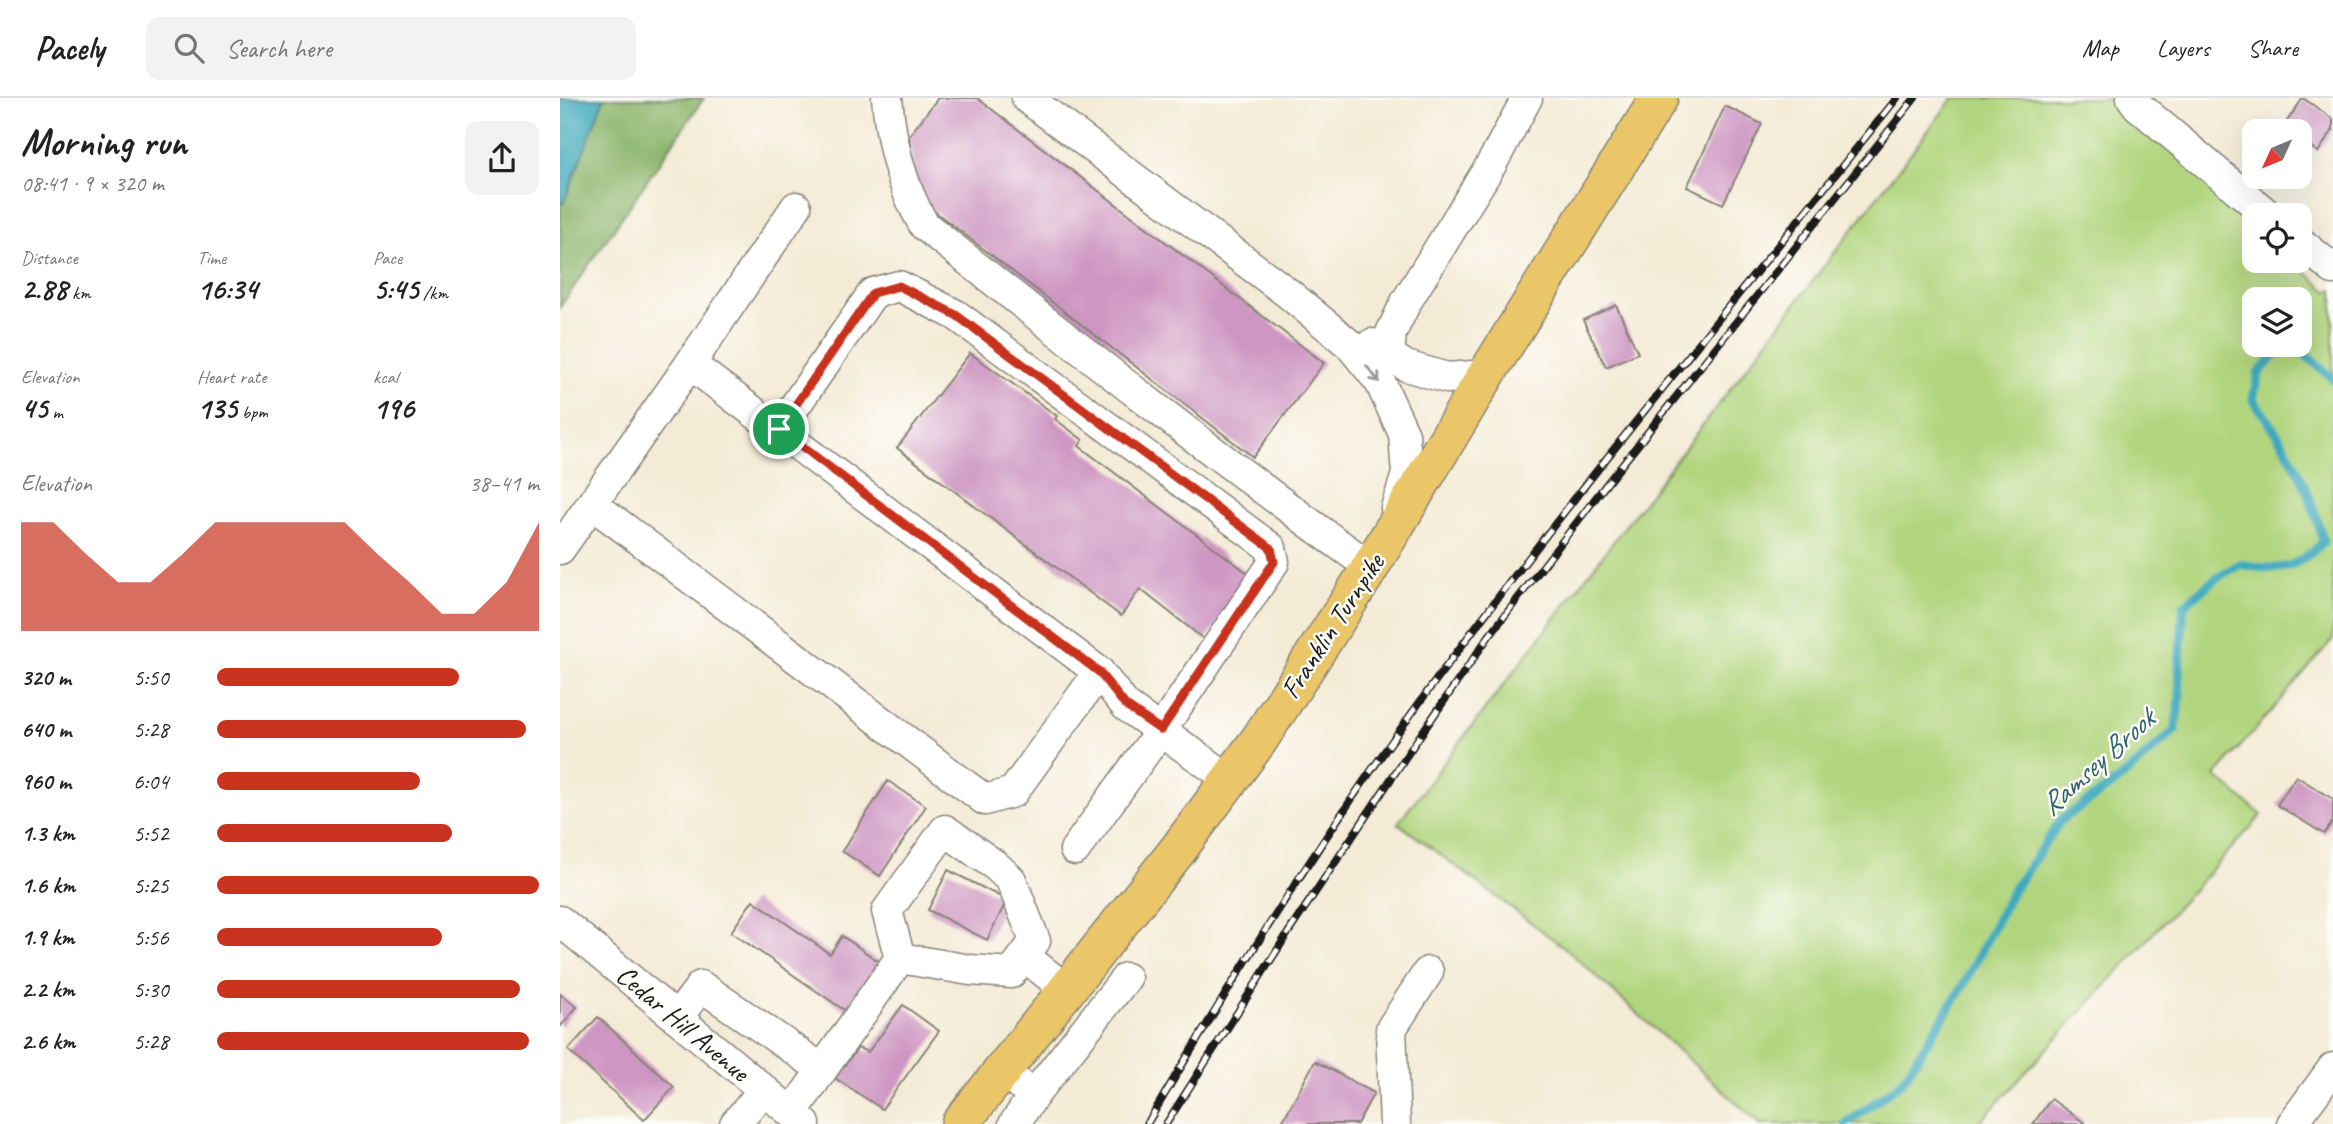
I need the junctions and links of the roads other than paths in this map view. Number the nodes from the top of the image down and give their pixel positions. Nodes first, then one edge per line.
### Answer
1 (887, 98) edge
2 (1027, 98) edge
3 (1527, 98) edge
4 (1659, 98) edge
5 (2132, 98) edge
6 (2254, 203) edge
7 (796, 207) dead end
8 (2312, 252) edge
9 (2333, 269) edge
10 (1289, 294) junction
11 (1389, 355) junction
12 (690, 364) junction
13 (1486, 375) junction
14 (779, 429) junction
15 (592, 503) junction
16 (560, 549) edge
17 (1377, 556) junction
18 (1099, 672) junction
19 (1161, 730) junction
20 (1229, 779) junction
21 (1076, 850) dead end
22 (560, 921) edge
23 (1024, 956) junction
24 (900, 958) junction
25 (1428, 972) dead end
26 (1126, 978) dead end
27 (1067, 990) junction
28 (677, 1018) junction
29 (2333, 1068) edge
30 (822, 1069) junction
31 (1003, 1070) junction
32 (764, 1090) junction
33 (1034, 1095) junction
34 (799, 1118) edge
35 (735, 1124) edge
36 (960, 1124) edge
37 (1014, 1124) edge
38 (1395, 1124) edge
39 (2292, 1124) edge

1 - 17 street
2 - 10 street
3 - 11 street
4 - 13 main road, Franklin Turnpike
5 - 6 street
7 - 12 street
8 - 9 street
10 - 11 street
10 -> 17 street
11 - 13 street
12 - 14 street
12 - 15 street
13 - 17 main road, Franklin Turnpike
14 - 18 street
14 - 19 street
15 - 16 street
15 - 18 street
17 - 20 main road, Franklin Turnpike
18 - 19 street
19 - 20 street
19 - 21 street
20 - 27 main road, Franklin Turnpike
22 - 28 street, Cedar Hill Avenue
23 - 24 street
23 - 24 street
23 - 27 street
24 - 30 street
25 - 38 street
26 - 33 street
27 - 31 main road, Franklin Turnpike
28 - 30 street
28 - 32 street, Cedar Hill Avenue
29 - 39 street
30 - 34 street
31 - 33 street
31 - 36 main road, Franklin Turnpike
32 - 34 street, Cedar Hill Avenue
32 - 35 street
33 - 37 street

